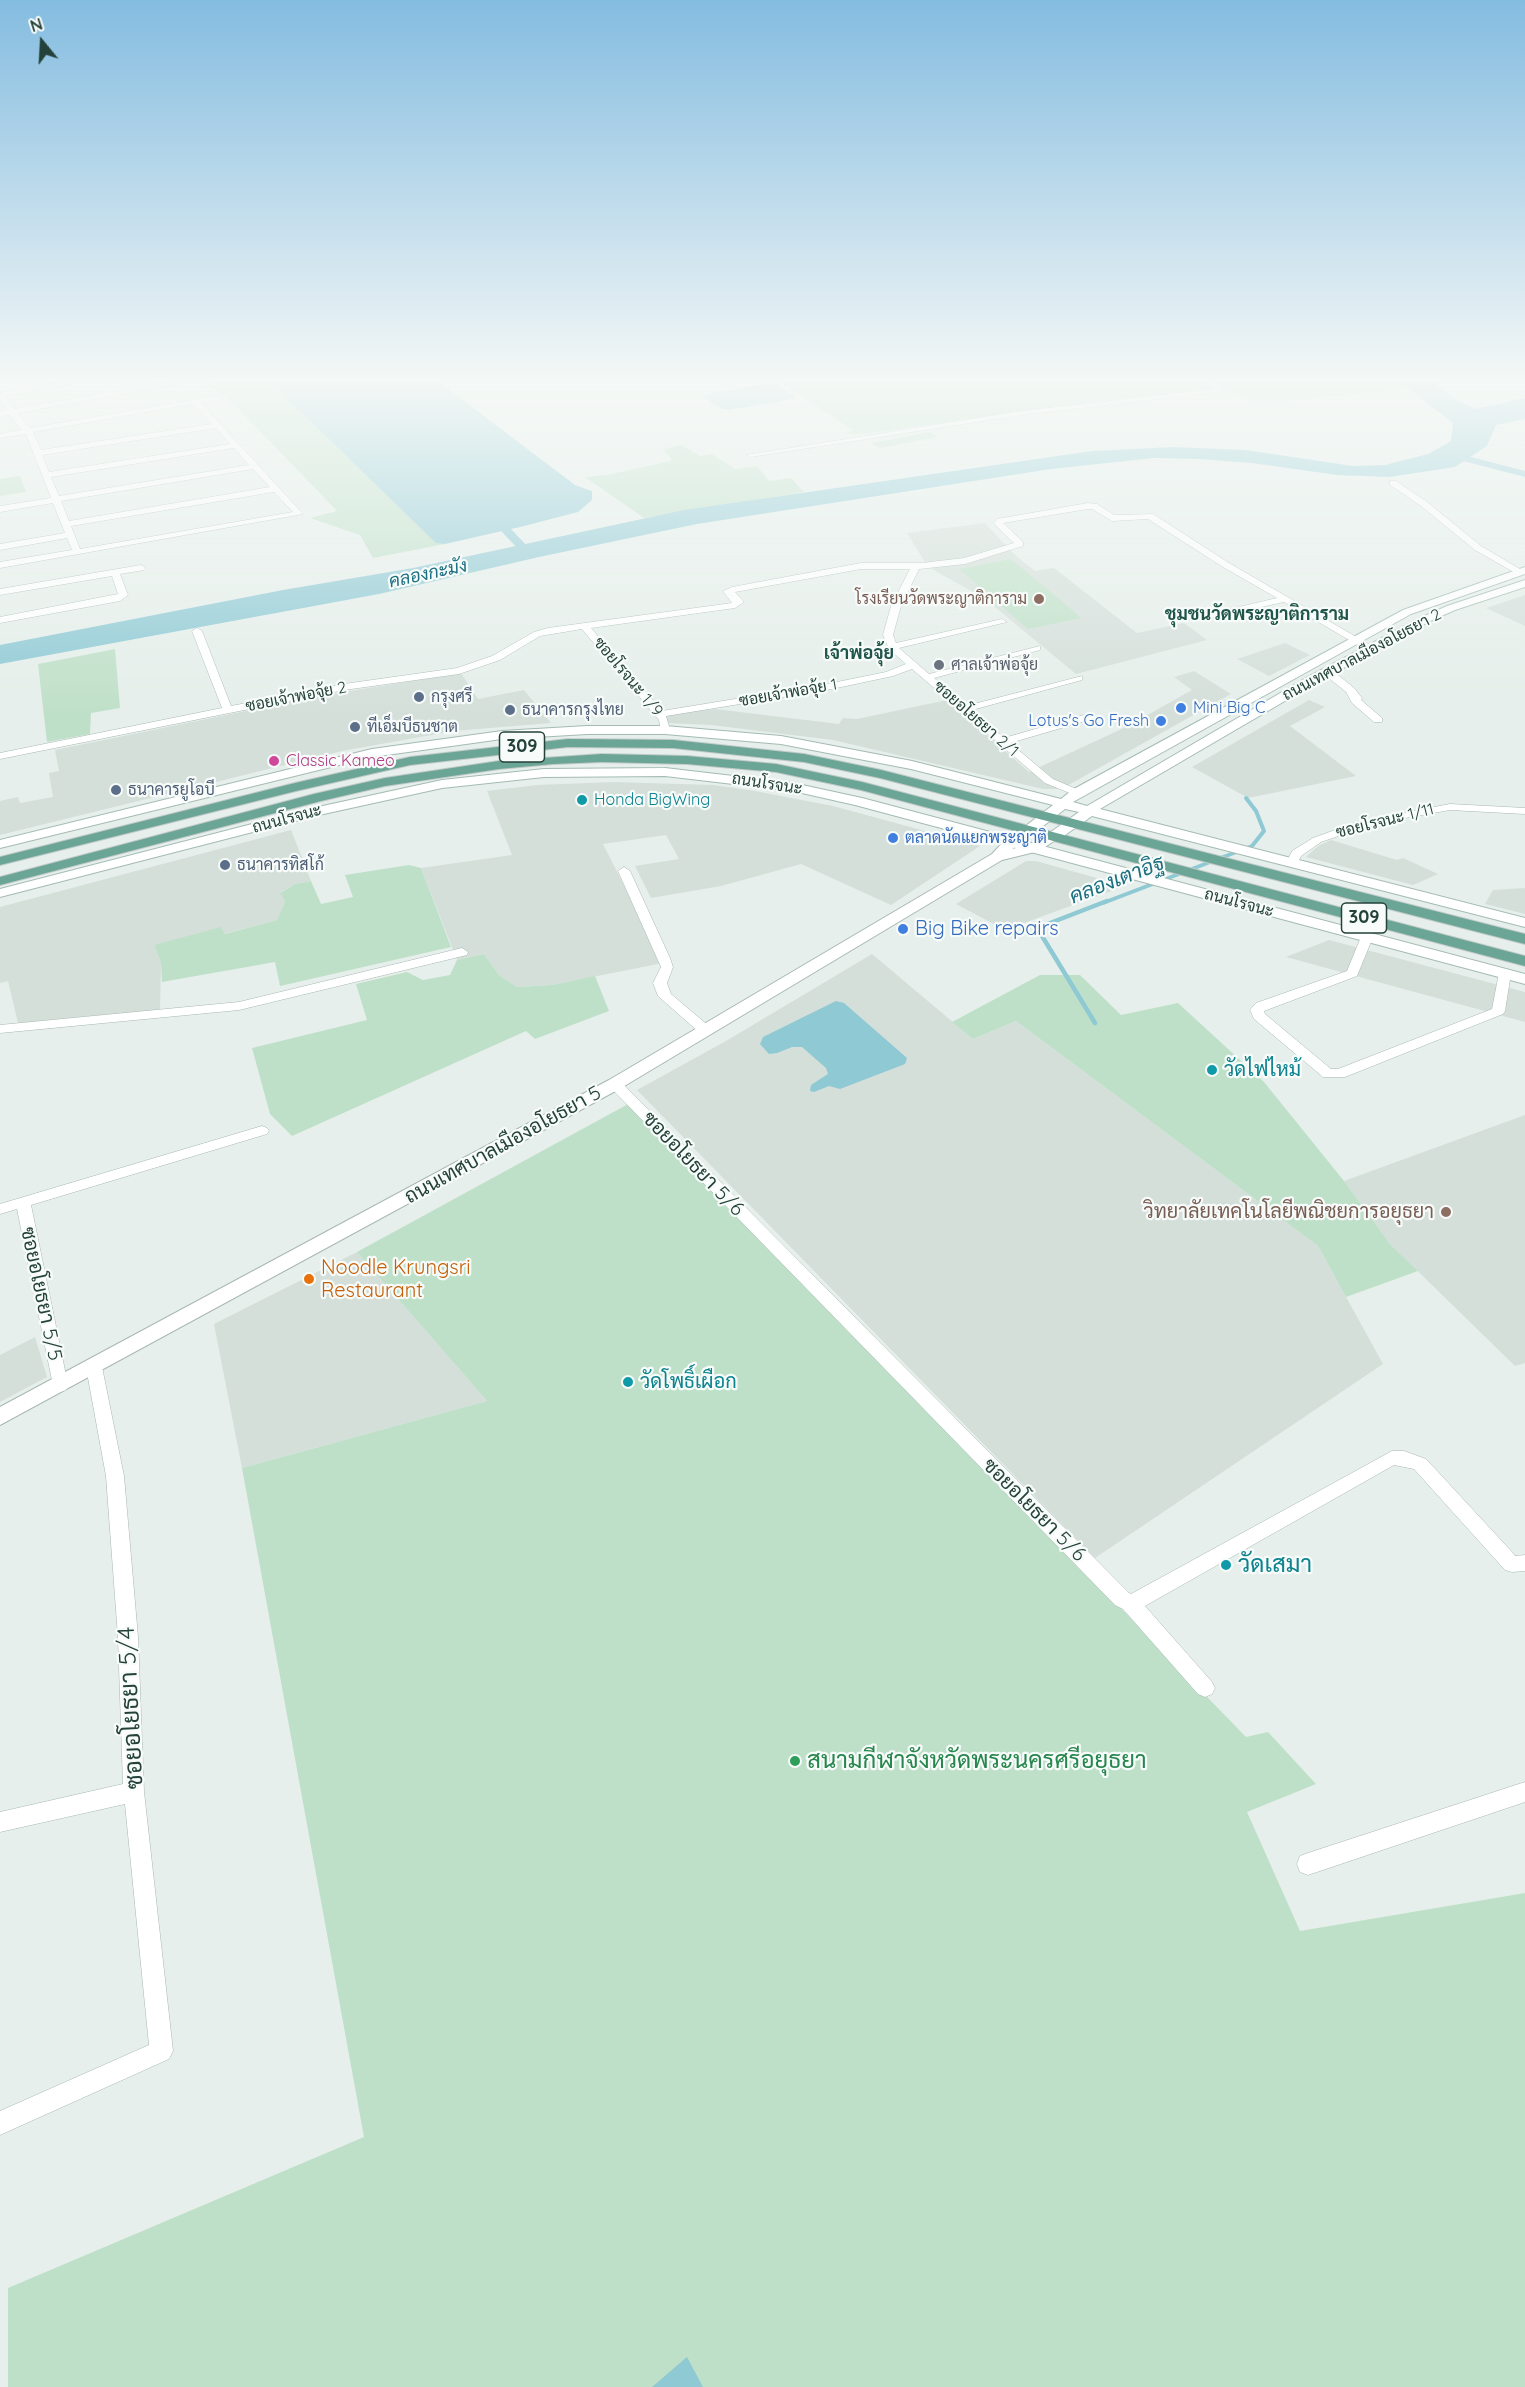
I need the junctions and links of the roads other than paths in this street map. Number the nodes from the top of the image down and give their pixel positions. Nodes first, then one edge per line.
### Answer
1 (53, 493) edge
2 (95, 493) edge
3 (250, 493) edge
4 (280, 493) edge
5 (1408, 493) edge
6 (56, 500) junction
7 (0, 509) edge
8 (66, 524) junction
9 (70, 535) junction
10 (0, 547) edge
11 (77, 552) junction
12 (0, 565) edge
13 (916, 566) junction
14 (141, 568) dead end
15 (115, 572) junction
16 (1523, 575) edge
17 (0, 592) edge
18 (1286, 599) junction
19 (1208, 617) dead end
20 (0, 620) edge
21 (1002, 622) dead end
22 (585, 627) junction
23 (197, 631) dead end
24 (1357, 640) junction
25 (892, 647) junction
26 (1037, 648) dead end
27 (1372, 649) junction
28 (914, 665) junction
29 (1328, 672) junction
30 (928, 677) junction
31 (1078, 678) dead end
32 (965, 710) junction
33 (228, 711) junction
34 (660, 714) junction
35 (1088, 717) dead end
36 (1378, 720) dead end
37 (665, 730) junction
38 (1002, 742) junction
39 (0, 756) edge
40 (1077, 793) junction
41 (1065, 803) junction
42 (1090, 810) junction
43 (1525, 811) edge
44 (1049, 815) junction
45 (1076, 822) junction
46 (1028, 831) junction
47 (1053, 837) junction
48 (1010, 843) junction
49 (0, 844) edge
50 (1034, 848) junction
51 (997, 857) junction
52 (0, 861) edge
53 (1292, 863) junction
54 (624, 871) dead end
55 (0, 881) edge
56 (0, 893) edge
57 (1525, 923) edge
58 (1368, 937) junction
59 (1525, 939) edge
60 (462, 952) dead end
61 (1525, 961) edge
62 (1505, 973) junction
63 (1525, 978) edge
64 (0, 1029) edge
65 (705, 1030) junction
66 (615, 1084) junction
67 (262, 1131) dead end
68 (23, 1203) junction
69 (0, 1209) edge
70 (94, 1367) junction
71 (60, 1384) junction
72 (0, 1417) edge
73 (1518, 1563) edge
74 (1130, 1603) junction
75 (1205, 1688) dead end
76 (134, 1792) junction
77 (1525, 1792) edge
78 (0, 1821) edge
79 (1308, 1864) dead end
80 (0, 2123) edge

1 - 6 street
2 - 6 street
3 - 8 street
4 - 11 street
5 - 16 street
6 - 7 street
6 - 8 street
8 - 9 street
9 - 10 street
9 - 11 street
11 - 12 street
13 - 18 street
13 - 22 street, ซอยเจ้าพ่อจุ้ย 2
13 - 25 street
14 - 15 street
15 - 17 street
15 - 20 street
16 - 24 main road, ถนนเทศบาลเมืองอโยธยา 2
16 - 27 main road, ถนนเทศบาลเมืองอโยธยา 2
18 - 19 street
18 - 24 street
21 - 25 street
22 - 33 street, ซอยเจ้าพ่อจุ้ย 2
22 - 34 street, ซอยโรจนะ 1/9
23 - 33 street
24 - 27 street
24 - 40 main road, ถนนเทศบาลเมืองอโยธยา 2
25 - 28 street, ซอยอโยธยา 2/1
26 - 30 street
27 - 29 main road, ถนนเทศบาลเมืองอโยธยา 2
28 - 30 street, ซอยอโยธยา 2/1
28 - 34 street, ซอยเจ้าพ่อจุ้ย 1
29 - 36 street
29 - 42 main road, ถนนเทศบาลเมืองอโยธยา 2
30 - 32 street, ซอยอโยธยา 2/1
31 - 32 street
32 - 38 street, ซอยอโยธยา 2/1
33 - 39 street, ซอยเจ้าพ่อจุ้ย 2
34 - 37 street, ซอยโรจนะ 1/9
35 - 38 street
37 - 41 main road
37 - 49 main road
38 - 40 street, ซอยอโยธยา 2/1
40 - 41 main road, ถนนเทศบาลเมืองอโยธยา 2
41 - 42 main road
41 - 44 main road, ถนนเทศบาลเมืองอโยธยา 2
42 - 45 main road, ถนนเทศบาลเมืองอโยธยา 2
42 - 53 main road
43 - 53 street, ซอยโรจนะ 1/11
44 - 45 main road, ถนนโรจนะ / 309
44 - 46 main road, ถนนเทศบาลเมืองอโยธยา 2
44 - 52 main road, ถนนโรจนะ / 309
45 - 47 main road, ถนนเทศบาลเมืองอโยธยา 2
45 - 59 main road, ถนนโรจนะ / 309
46 - 47 main road, ถนนโรจนะ / 309
46 - 48 main road, ถนนเทศบาลเมืองอโยธยา 5
46 - 55 main road, ถนนโรจนะ / 309
47 - 50 main road, ถนนเทศบาลเมืองอโยธยา 5
47 - 61 main road, ถนนโรจนะ / 309
48 - 50 main road, ถนนโรจนะ
48 - 51 main road, ถนนเทศบาลเมืองอโยธยา 5
48 - 56 main road, ถนนโรจนะ
50 - 51 main road, ถนนเทศบาลเมืองอโยธยา 5
50 - 58 main road, ถนนโรจนะ
51 - 65 main road, ถนนเทศบาลเมืองอโยธยา 5
53 - 57 main road
54 - 65 street
58 - 62 main road, ถนนโรจนะ
58 - 62 street
60 - 64 street
62 - 63 main road, ถนนโรจนะ
65 - 66 main road, ถนนเทศบาลเมืองอโยธยา 5
66 - 70 main road, ถนนเทศบาลเมืองอโยธยา 5
66 - 74 street, ซอยอโยธยา 5/6
67 - 68 street
68 - 69 street
68 - 71 street, ซอยอโยธยา 5/5
70 - 71 main road, ถนนเทศบาลเมืองอโยธยา 5
70 - 76 street, ซอยอโยธยา 5/4
71 - 72 main road, ถนนเทศบาลเมืองอโยธยา 5
73 - 74 street
74 - 75 street, ซอยอโยธยา 5/6
76 - 78 street
76 - 80 street, ซอยอโยธยา 5/4
77 - 79 street

